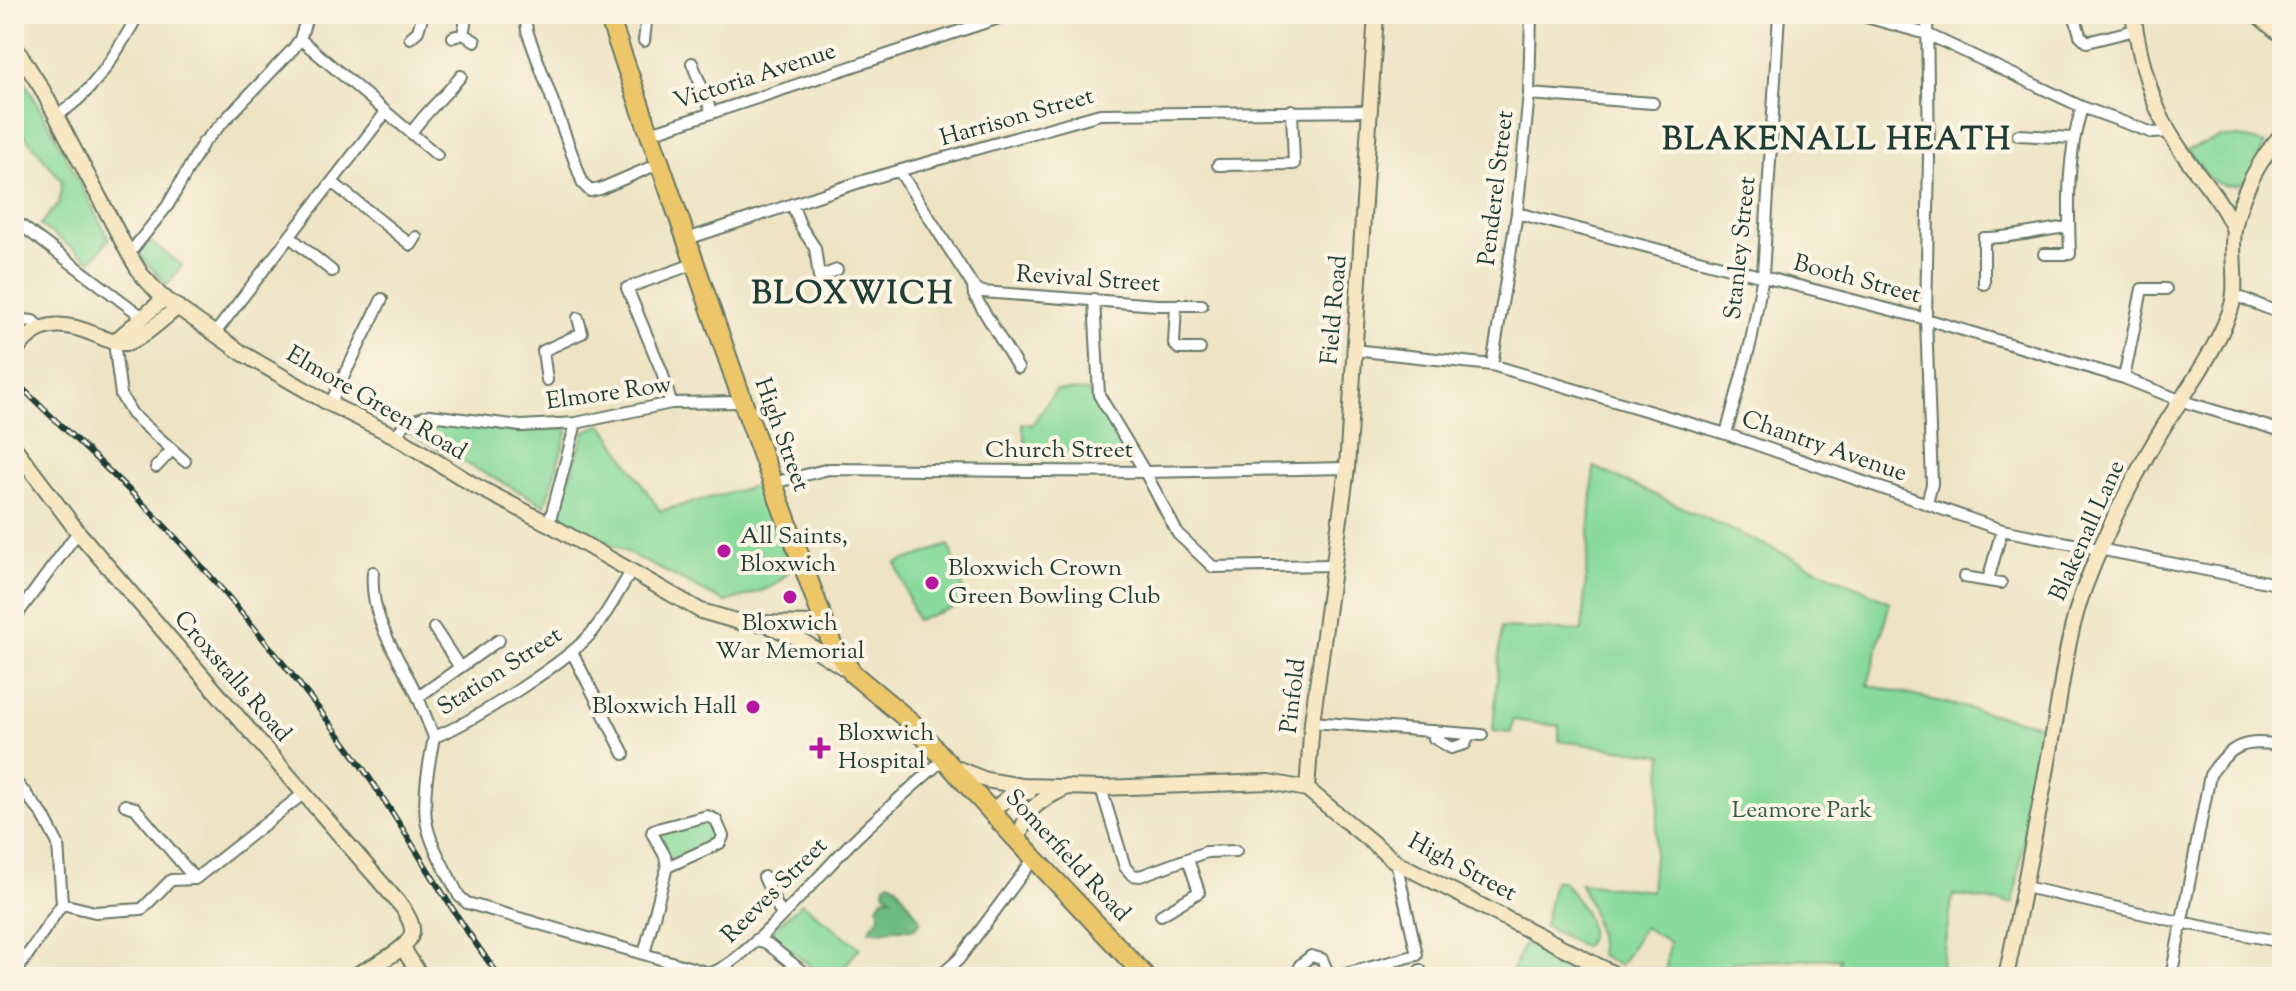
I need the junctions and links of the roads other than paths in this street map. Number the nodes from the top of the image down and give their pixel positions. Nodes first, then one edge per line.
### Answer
1 (139, 14) edge
2 (308, 14) edge
3 (423, 14) edge
4 (467, 14) edge
5 (525, 14) edge
6 (608, 14) edge
7 (1011, 14) edge
8 (1376, 14) edge
9 (1531, 14) edge
10 (1779, 14) edge
11 (1855, 14) edge
12 (1927, 14) edge
13 (2074, 14) edge
14 (2133, 14) edge
15 (2256, 14) edge
16 (644, 20) edge
17 (2135, 30) junction
18 (1927, 34) junction
19 (2282, 36) edge
20 (410, 38) dead end
21 (300, 39) junction
22 (475, 41) dead end
23 (644, 41) dead end
24 (2087, 42) junction
25 (14, 45) edge
26 (2079, 54) dead end
27 (692, 63) dead end
28 (461, 76) dead end
29 (1529, 94) junction
30 (1653, 103) dead end
31 (2082, 107) junction
32 (1292, 110) junction
33 (1370, 111) junction
34 (386, 112) junction
35 (712, 113) junction
36 (56, 116) junction
37 (2168, 132) junction
38 (411, 133) junction
39 (648, 134) junction
40 (2282, 134) edge
41 (2018, 135) dead end
42 (2073, 138) junction
43 (2276, 150) edge
44 (437, 155) dead end
45 (658, 164) junction
46 (1218, 165) dead end
47 (900, 172) junction
48 (333, 183) junction
49 (2207, 185) junction
50 (2249, 188) junction
51 (792, 204) junction
52 (1517, 213) junction
53 (14, 220) edge
54 (2069, 227) junction
55 (2234, 230) junction
56 (691, 236) junction
57 (290, 237) junction
58 (416, 237) dead end
59 (129, 254) junction
60 (2044, 254) dead end
61 (696, 263) junction
62 (837, 270) dead end
63 (332, 271) dead end
64 (1763, 275) junction
65 (819, 277) junction
66 (1984, 284) dead end
67 (973, 286) junction
68 (2166, 289) dead end
69 (2234, 295) junction
70 (1094, 299) junction
71 (828, 300) dead end
72 (171, 303) junction
73 (376, 304) dead end
74 (1176, 305) junction
75 (1202, 305) dead end
76 (2282, 314) edge
77 (144, 318) junction
78 (578, 318) dead end
79 (14, 319) edge
80 (1926, 319) junction
81 (41, 329) junction
82 (215, 333) junction
83 (114, 342) junction
84 (1200, 349) dead end
85 (1353, 350) junction
86 (14, 354) edge
87 (1492, 365) junction
88 (1018, 368) dead end
89 (2124, 378) junction
90 (547, 380) dead end
91 (2182, 401) junction
92 (743, 402) junction
93 (671, 403) junction
94 (330, 404) junction
95 (576, 423) junction
96 (2282, 431) edge
97 (1726, 434) junction
98 (395, 436) junction
99 (14, 447) edge
100 (171, 451) junction
101 (185, 461) dead end
102 (156, 467) dead end
103 (1347, 468) junction
104 (1145, 472) junction
105 (773, 483) junction
106 (1927, 503) junction
107 (549, 524) junction
108 (2002, 530) junction
109 (78, 532) junction
110 (2101, 550) junction
111 (1333, 565) junction
112 (373, 572) dead end
113 (631, 572) junction
114 (1964, 577) dead end
115 (1988, 580) junction
116 (2001, 583) dead end
117 (2282, 585) edge
118 (1327, 609) joint
119 (14, 619) edge
120 (764, 624) junction
121 (824, 624) junction
122 (434, 628) dead end
123 (499, 640) dead end
124 (572, 652) junction
125 (459, 666) junction
126 (853, 674) junction
127 (418, 697) junction
128 (1312, 722) junction
129 (1476, 735) dead end
130 (434, 737) junction
131 (2282, 745) edge
132 (624, 754) dead end
133 (949, 763) junction
134 (14, 780) edge
135 (1065, 787) junction
136 (1101, 788) junction
137 (1307, 789) junction
138 (26, 793) junction
139 (303, 794) junction
140 (14, 803) edge
141 (125, 805) dead end
142 (992, 811) junction
143 (1018, 840) junction
144 (1236, 851) dead end
145 (1035, 857) junction
146 (1188, 859) junction
147 (1396, 862) junction
148 (667, 867) junction
149 (764, 877) dead end
150 (195, 879) junction
151 (2025, 887) junction
152 (467, 903) joint
153 (62, 904) junction
154 (781, 914) junction
155 (1161, 915) dead end
156 (2180, 922) junction
157 (757, 939) junction
158 (407, 942) junction
159 (2282, 942) edge
160 (644, 954) junction
161 (14, 975) edge
162 (1614, 976) edge
163 (352, 977) edge
164 (421, 977) edge
165 (809, 977) edge
166 (939, 977) edge
167 (1146, 977) edge
168 (1302, 977) edge
169 (1332, 977) edge
170 (2006, 977) edge
171 (2171, 977) edge

1 - 36 street
2 - 21 street
3 - 20 street
4 - 22 street
5 - 45 street
6 - 39 highway, High Street
7 - 35 street, Victoria Avenue
8 - 33 street, Field Road
9 - 29 street, Penderel Street
10 - 64 street, Stanley Street
11 - 18 street
12 - 18 street
13 - 24 street
14 - 17 street
15 - 19 street
16 - 23 street
17 - 24 street
17 - 37 street
18 - 31 street
18 - 80 street
21 - 34 street
21 - 59 street
24 - 26 street
25 - 36 street, Elmore Green Road
27 - 35 street
28 - 38 street
29 - 30 street
29 - 52 street, Penderel Street
31 - 37 street
31 - 42 street
32 - 33 street, Harrison Street
32 - 46 street
32 - 47 street, Harrison Street
33 - 85 street, Field Road
34 - 38 street
34 - 48 street
35 - 39 street, Victoria Avenue
36 - 59 street, Elmore Green Road
37 - 49 street
38 - 44 street
39 - 45 highway, High Street
40 - 43 street, Blakenall Lane
41 - 42 street
42 - 54 street
43 - 50 street, Blakenall Lane
45 - 56 highway, High Street
47 - 51 street, Harrison Street
47 - 67 street
48 - 57 street
48 - 58 street
49 - 50 street
49 - 55 street
50 - 55 street, Blakenall Lane
51 - 56 street, Harrison Street
51 - 65 street
52 - 64 street, Booth Street
52 - 87 street, Penderel Street
53 - 77 street
54 - 60 street
54 - 66 street
55 - 69 street, Blakenall Lane
56 - 61 highway, High Street
57 - 63 street
57 - 82 street
59 - 72 street, Elmore Green Road
61 - 92 highway, High Street
61 - 93 street
62 - 65 street
64 - 80 street, Booth Street
64 - 97 street, Stanley Street
65 - 71 street
67 - 70 street, Revival Street
67 - 88 street
68 - 89 street
69 - 76 street
69 - 91 street, Blakenall Lane
70 - 74 street, Revival Street
70 - 104 street
72 - 77 street
72 - 82 street, Elmore Green Road
72 - 83 street
73 - 94 street
74 - 75 street, Revival Street
74 - 84 street
77 - 83 street
78 - 90 street
79 - 81 street
80 - 89 street, Booth Street
80 - 106 street
81 - 83 street
81 - 86 street
82 - 94 street, Elmore Green Road
83 - 100 street
85 - 87 street, Chantry Avenue
85 - 103 street, Field Road
87 - 97 street, Chantry Avenue
89 - 91 street, Booth Street
91 - 96 street, Booth Street
91 - 110 street, Blakenall Lane
92 - 93 street, Elmore Row
92 - 105 highway, High Street
93 - 95 street, Elmore Row
94 - 98 street, Elmore Green Road
95 - 98 street, Elmore Row
95 - 107 street
97 - 106 street, Chantry Avenue
98 - 107 street, Elmore Green Road
99 - 109 street, Croxstalls Road
100 - 101 street
100 - 102 street
103 - 104 street, Church Street
103 - 111 street, Field Road
104 - 105 street, Church Street
104 - 111 street
105 - 121 highway, High Street
106 - 108 street, Chantry Avenue
107 - 113 street, Elmore Green Road
108 - 110 street, Chantry Avenue
108 - 115 street
109 - 119 street
109 - 139 street, Croxstalls Road
110 - 117 street, Chantry Avenue
110 - 151 street, Blakenall Lane
111 - 118 street, Field Road
112 - 127 street
113 - 120 street, Elmore Green Road
113 - 124 street, Station Street
114 - 115 street
115 - 116 street
118 - 128 street, Pinfold
120 - 121 street, Elmore Green Road
120 - 126 street, Elmore Green Road
121 - 126 highway, High Street
122 - 125 street
123 - 125 street
124 - 130 street, Station Street
124 - 132 street
125 - 127 street
126 - 133 highway, High Street
127 - 130 street
128 - 129 street
128 - 137 street, Pinfold
130 - 152 street, Station Street
131 - 156 street
133 - 135 street, High Street
133 - 142 highway, Somerfield Road
133 - 154 street, Reeves Street
134 - 138 street
135 - 136 street, High Street
135 - 142 street, High Street
135 - 143 street
136 - 137 street, High Street
136 - 146 street
137 - 147 street, High Street
138 - 140 street
138 - 153 street
139 - 150 street
139 - 158 street, Croxstalls Road
141 - 150 street
142 - 143 highway, Somerfield Road
143 - 145 highway, Somerfield Road
144 - 146 street
145 - 166 street
145 - 167 highway, Somerfield Road
146 - 155 street
147 - 162 street, High Street
147 - 169 street
148 - 148 street
148 - 160 street
149 - 154 street
150 - 153 street
151 - 156 street
151 - 170 street, Blakenall Lane
152 - 160 street, Reeves Street
153 - 161 street
154 - 157 street, Reeves Street
156 - 159 street
156 - 171 street
157 - 160 street, Reeves Street
157 - 165 street
158 - 163 street
158 - 164 street, Croxstalls Road
168 - 169 street

